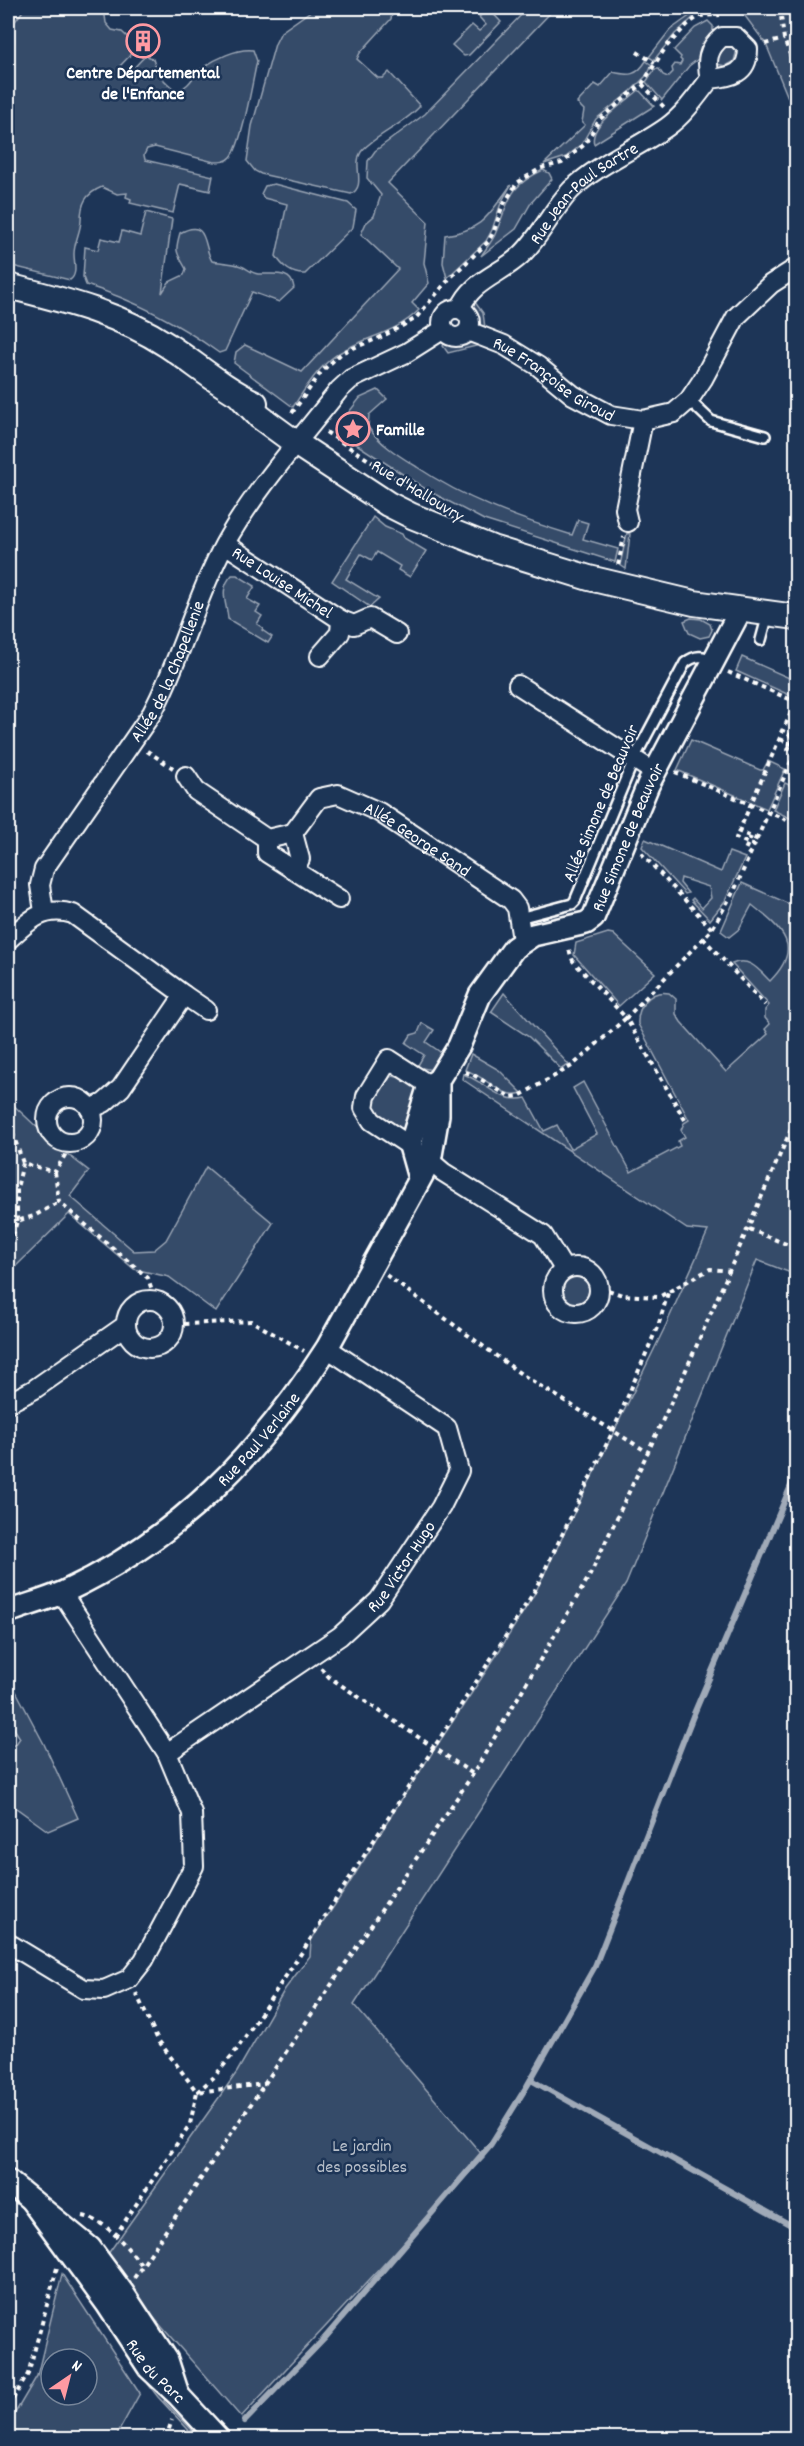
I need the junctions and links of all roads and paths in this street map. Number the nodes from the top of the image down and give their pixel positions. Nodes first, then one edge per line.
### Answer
1 (780, 8) edge
2 (720, 15) dead end
3 (636, 52) dead end
4 (655, 63) junction
5 (796, 70) edge
6 (710, 79) dead end
7 (642, 84) junction
8 (676, 120) junction
9 (796, 268) edge
10 (8, 286) edge
11 (460, 309) junction
12 (444, 329) junction
13 (468, 331) junction
14 (688, 400) junction
15 (283, 407) dead end
16 (643, 420) junction
17 (302, 428) junction
18 (765, 436) dead end
19 (423, 496) dead end
20 (628, 522) joint
21 (225, 544) junction
22 (616, 570) dead end
23 (751, 610) junction
24 (793, 615) edge
25 (341, 620) junction
26 (397, 634) dead end
27 (761, 640) dead end
28 (320, 656) dead end
29 (713, 663) junction
30 (518, 685) dead end
31 (796, 701) edge
32 (780, 730) dead end
33 (795, 737) edge
34 (780, 739) junction
35 (134, 742) junction
36 (796, 748) edge
37 (794, 757) junction
38 (634, 759) junction
39 (656, 768) junction
40 (186, 776) joint
41 (751, 804) junction
42 (770, 812) junction
43 (796, 824) edge
44 (737, 831) dead end
45 (293, 833) junction
46 (626, 837) junction
47 (751, 837) junction
48 (267, 839) junction
49 (761, 841) dead end
50 (755, 846) junction
51 (751, 855) junction
52 (294, 869) junction
53 (339, 899) dead end
54 (44, 912) junction
55 (519, 918) junction
56 (565, 928) junction
57 (712, 929) junction
58 (703, 938) junction
59 (8, 940) edge
60 (522, 940) junction
61 (184, 994) junction
62 (765, 1005) dead end
63 (206, 1010) dead end
64 (626, 1018) junction
65 (438, 1078) junction
66 (90, 1109) junction
67 (796, 1118) edge
68 (685, 1120) dead end
69 (8, 1125) edge
70 (67, 1143) junction
71 (410, 1146) junction
72 (23, 1163) junction
73 (425, 1169) junction
74 (55, 1172) junction
75 (59, 1202) junction
76 (17, 1221) junction
77 (749, 1229) junction
78 (796, 1248) edge
79 (8, 1253) edge
80 (372, 1264) junction
81 (564, 1269) junction
82 (731, 1270) junction
83 (600, 1287) junction
84 (668, 1293) junction
85 (155, 1300) junction
86 (126, 1325) junction
87 (171, 1337) junction
88 (323, 1353) junction
89 (8, 1402) edge
90 (613, 1431) junction
91 (649, 1453) junction
92 (62, 1593) junction
93 (8, 1612) edge
94 (311, 1656) junction
95 (434, 1748) junction
96 (167, 1753) junction
97 (473, 1774) junction
98 (8, 1943) edge
99 (129, 1979) junction
100 (265, 2084) junction
101 (197, 2092) junction
102 (8, 2181) edge
103 (31, 2200) junction
104 (115, 2236) dead end
105 (64, 2243) junction
106 (123, 2293) junction
107 (178, 2395) junction
108 (8, 2407) edge
109 (172, 2420) dead end
110 (166, 2439) edge
111 (218, 2439) edge

1 - 5 path
2 - 4 path
3 - 4 path
4 - 7 path
6 - 8 street, Rue Jean-Paul Sartre
7 - 8 path
7 - 17 path
8 - 11 street, Rue Jean-Paul Sartre
9 - 14 street, Rue Françoise Giroud
10 - 17 main road, Rue d'Hallouvry
11 - 12 street
11 - 13 street
12 - 13 street
12 - 17 street
13 - 16 street, Rue Françoise Giroud
14 - 16 street, Rue Françoise Giroud
14 - 18 lane
15 - 17 path, Rue d'Hallouvry
16 - 20 street, Rue Françoise Giroud
17 - 19 path, Rue d'Hallouvry
17 - 21 street, Allée de la Chapellenie
17 - 23 main road, Rue d'Hallouvry
20 - 22 path
21 - 25 street, Rue Louise Michel
21 - 35 street, Allée de la Chapellenie
23 - 24 main road, Rue d'Hallouvry
23 - 27 lane
23 - 29 street, Rue Simone de Beauvoir
25 - 26 street, Rue Louise Michel
25 - 28 street, Rue Louise Michel
29 - 31 path
29 - 38 lane, Allée Simone de Beauvoir
29 - 39 street, Rue Simone de Beauvoir
30 - 38 street
31 - 34 path
32 - 33 path, bridge
33 - 37 path
34 - 36 path
34 - 41 path
35 - 40 path
35 - 54 street, Allée de la Chapellenie
36 - 37 path
37 - 42 path
38 - 39 street
38 - 55 lane, Allée Simone de Beauvoir
39 - 41 path
39 - 46 street, Rue Simone de Beauvoir
40 - 48 street
41 - 42 path
41 - 50 path
42 - 43 path
42 - 50 path
44 - 47 path, bridge
45 - 48 street
45 - 52 street
45 - 55 street, Allée George Sand
46 - 56 street, Rue Simone de Beauvoir
46 - 57 path
47 - 49 path, bridge
47 - 51 path
48 - 52 street
50 - 51 path
51 - 57 path
52 - 53 street
54 - 59 street
54 - 61 street
55 - 60 street, Allée George Sand
56 - 60 street, Rue Simone de Beauvoir
56 - 64 path
57 - 58 path
58 - 62 path
58 - 64 path
60 - 65 street
61 - 63 street
61 - 66 street
64 - 65 path
64 - 68 path
65 - 71 street
65 - 71 street
65 - 73 street, Rue Paul Verlaine
66 - 70 street
66 - 70 street
67 - 77 path
69 - 72 path
70 - 74 path
71 - 73 street
72 - 74 path
72 - 76 path
73 - 80 street, Rue Paul Verlaine
73 - 81 street
74 - 75 path
75 - 76 path
75 - 85 path
76 - 79 path
77 - 78 path
77 - 82 path
80 - 88 street, Rue Paul Verlaine
80 - 90 path
81 - 83 street
81 - 83 street
82 - 84 path
82 - 91 path
83 - 84 path
84 - 90 path
85 - 86 street
85 - 87 street
86 - 87 street
86 - 89 street
87 - 88 path
88 - 92 street, Rue Paul Verlaine
88 - 94 street, Rue Victor Hugo
90 - 91 path
90 - 95 path
91 - 97 path
92 - 93 street, Rue Paul Verlaine
92 - 96 street
94 - 95 path
94 - 96 street, Rue Victor Hugo
95 - 97 path
95 - 101 path
96 - 99 street
97 - 100 path
98 - 99 street
99 - 101 path
100 - 101 path
100 - 106 path
101 - 104 path
102 - 103 street, Rue du Parc
103 - 105 street, Rue du Parc
103 - 106 street, Rue du Parc
105 - 107 street, Rue du Parc
105 - 108 path
106 - 107 street, Rue du Parc
107 - 111 street
109 - 110 path

